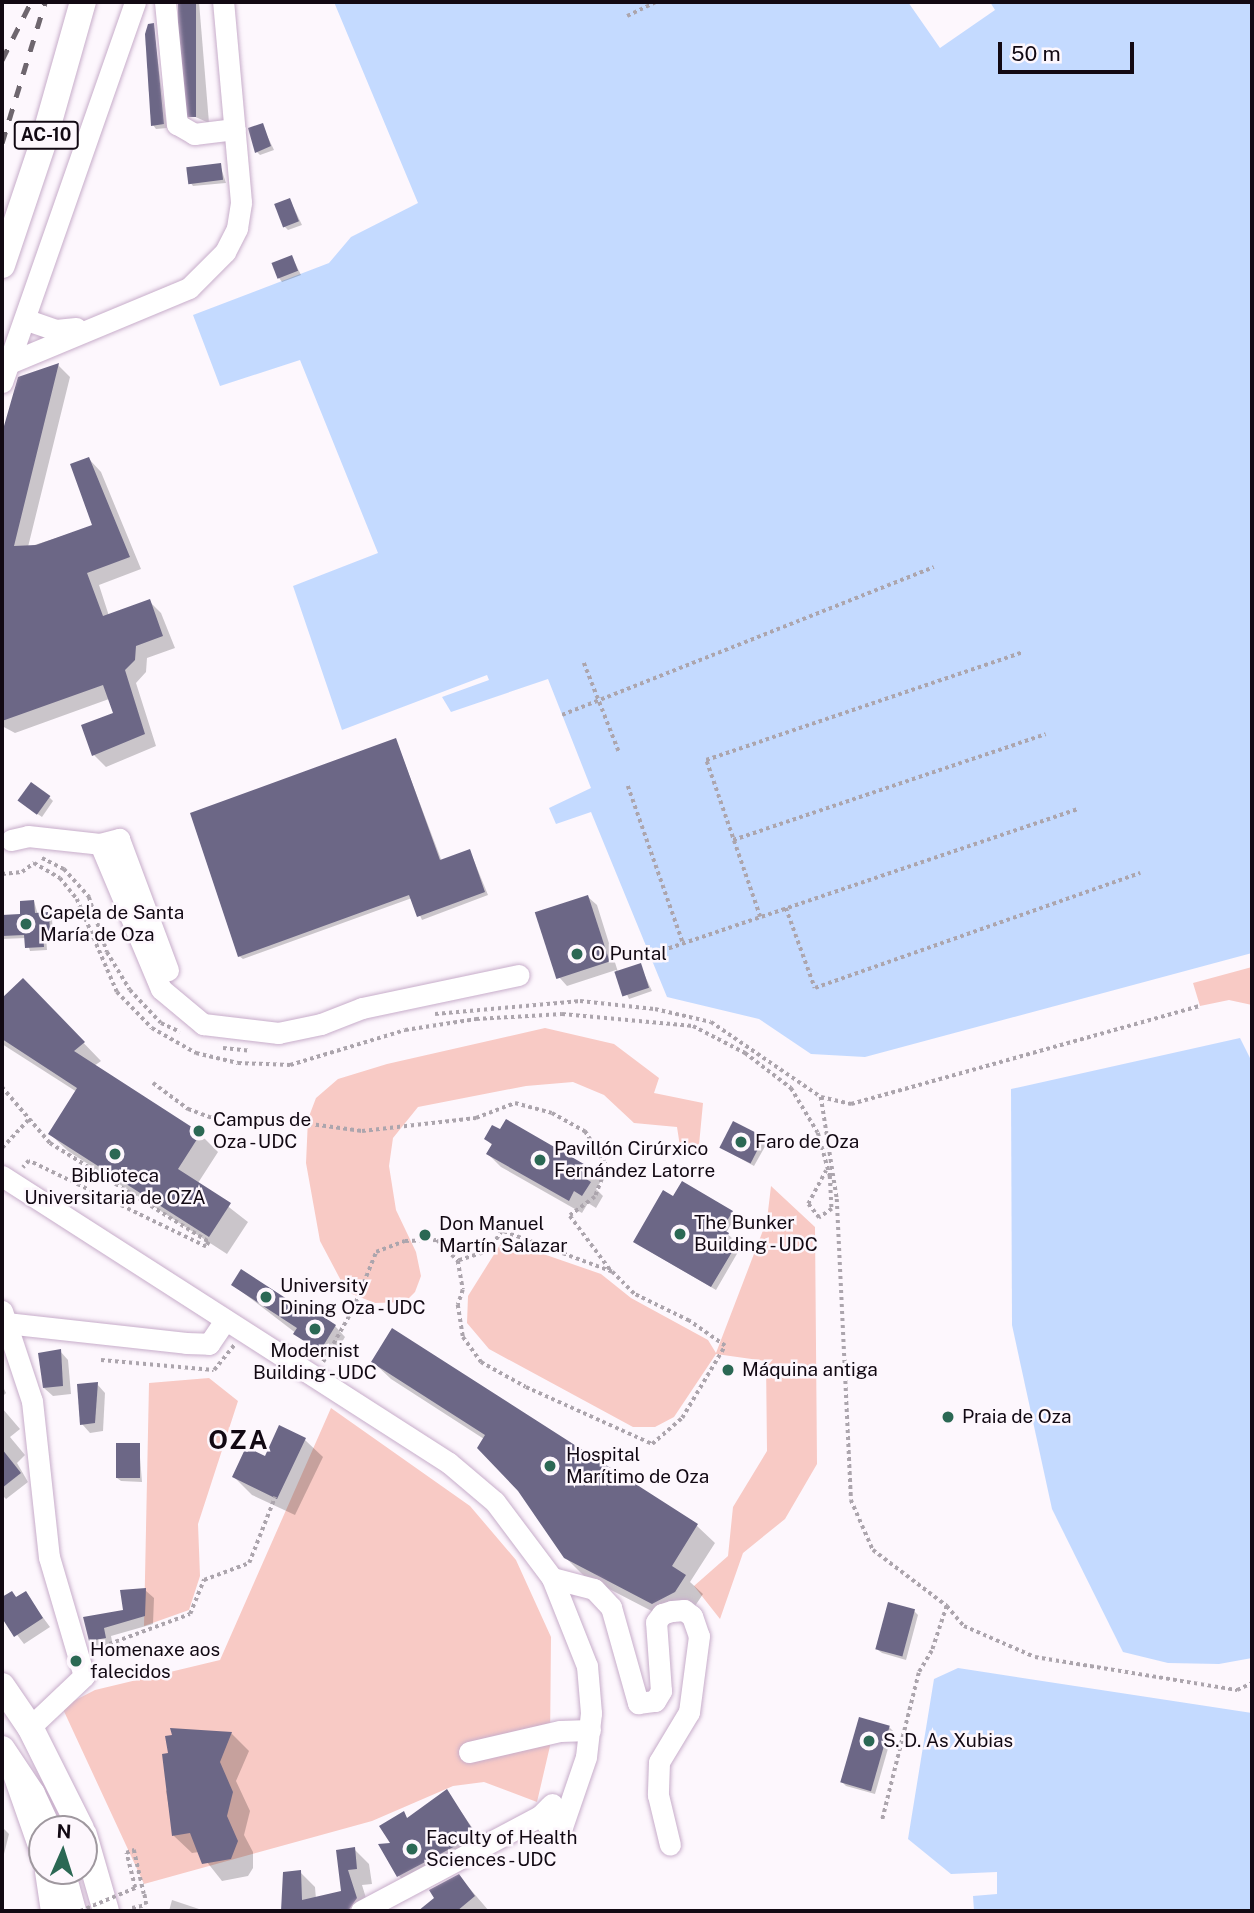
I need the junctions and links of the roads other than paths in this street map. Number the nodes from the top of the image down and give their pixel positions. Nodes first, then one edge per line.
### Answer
1 (83, 2) edge
2 (135, 2) edge
3 (165, 2) edge
4 (223, 2) edge
5 (235, 129) junction
6 (2, 265) edge
7 (27, 320) junction
8 (96, 325) junction
9 (6, 372) edge
10 (11, 839) edge
11 (519, 975) dead end
12 (11, 1175) edge
13 (4, 1316) edge
14 (225, 1320) junction
15 (552, 1578) junction
16 (2, 1686) edge
17 (30, 1727) junction
18 (590, 1730) junction
19 (469, 1752) dead end
20 (5, 1753) edge
21 (586, 1757) junction
22 (549, 1807) junction
23 (42, 1815) edge
24 (74, 1815) edge
25 (28, 1818) edge
26 (670, 1844) dead end
27 (98, 1883) edge
28 (48, 1885) edge
29 (59, 1885) edge
30 (54, 1909) edge
31 (106, 1911) edge
32 (361, 1911) edge

1 - 6 main road, AC-10
2 - 7 street
3 - 5 street
4 - 5 street
5 - 8 street
7 - 8 street
7 - 9 street
8 - 9 street
10 - 11 street
12 - 14 street
13 - 14 street
13 - 17 street
14 - 15 street
15 - 18 street
15 - 26 street
16 - 17 main road
17 - 24 main road
18 - 19 street
18 - 21 street
20 - 23 main road
20 - 25 street
21 - 22 street
21 - 22 street
22 - 32 street
27 - 31 main road
28 - 30 street
29 - 30 main road

